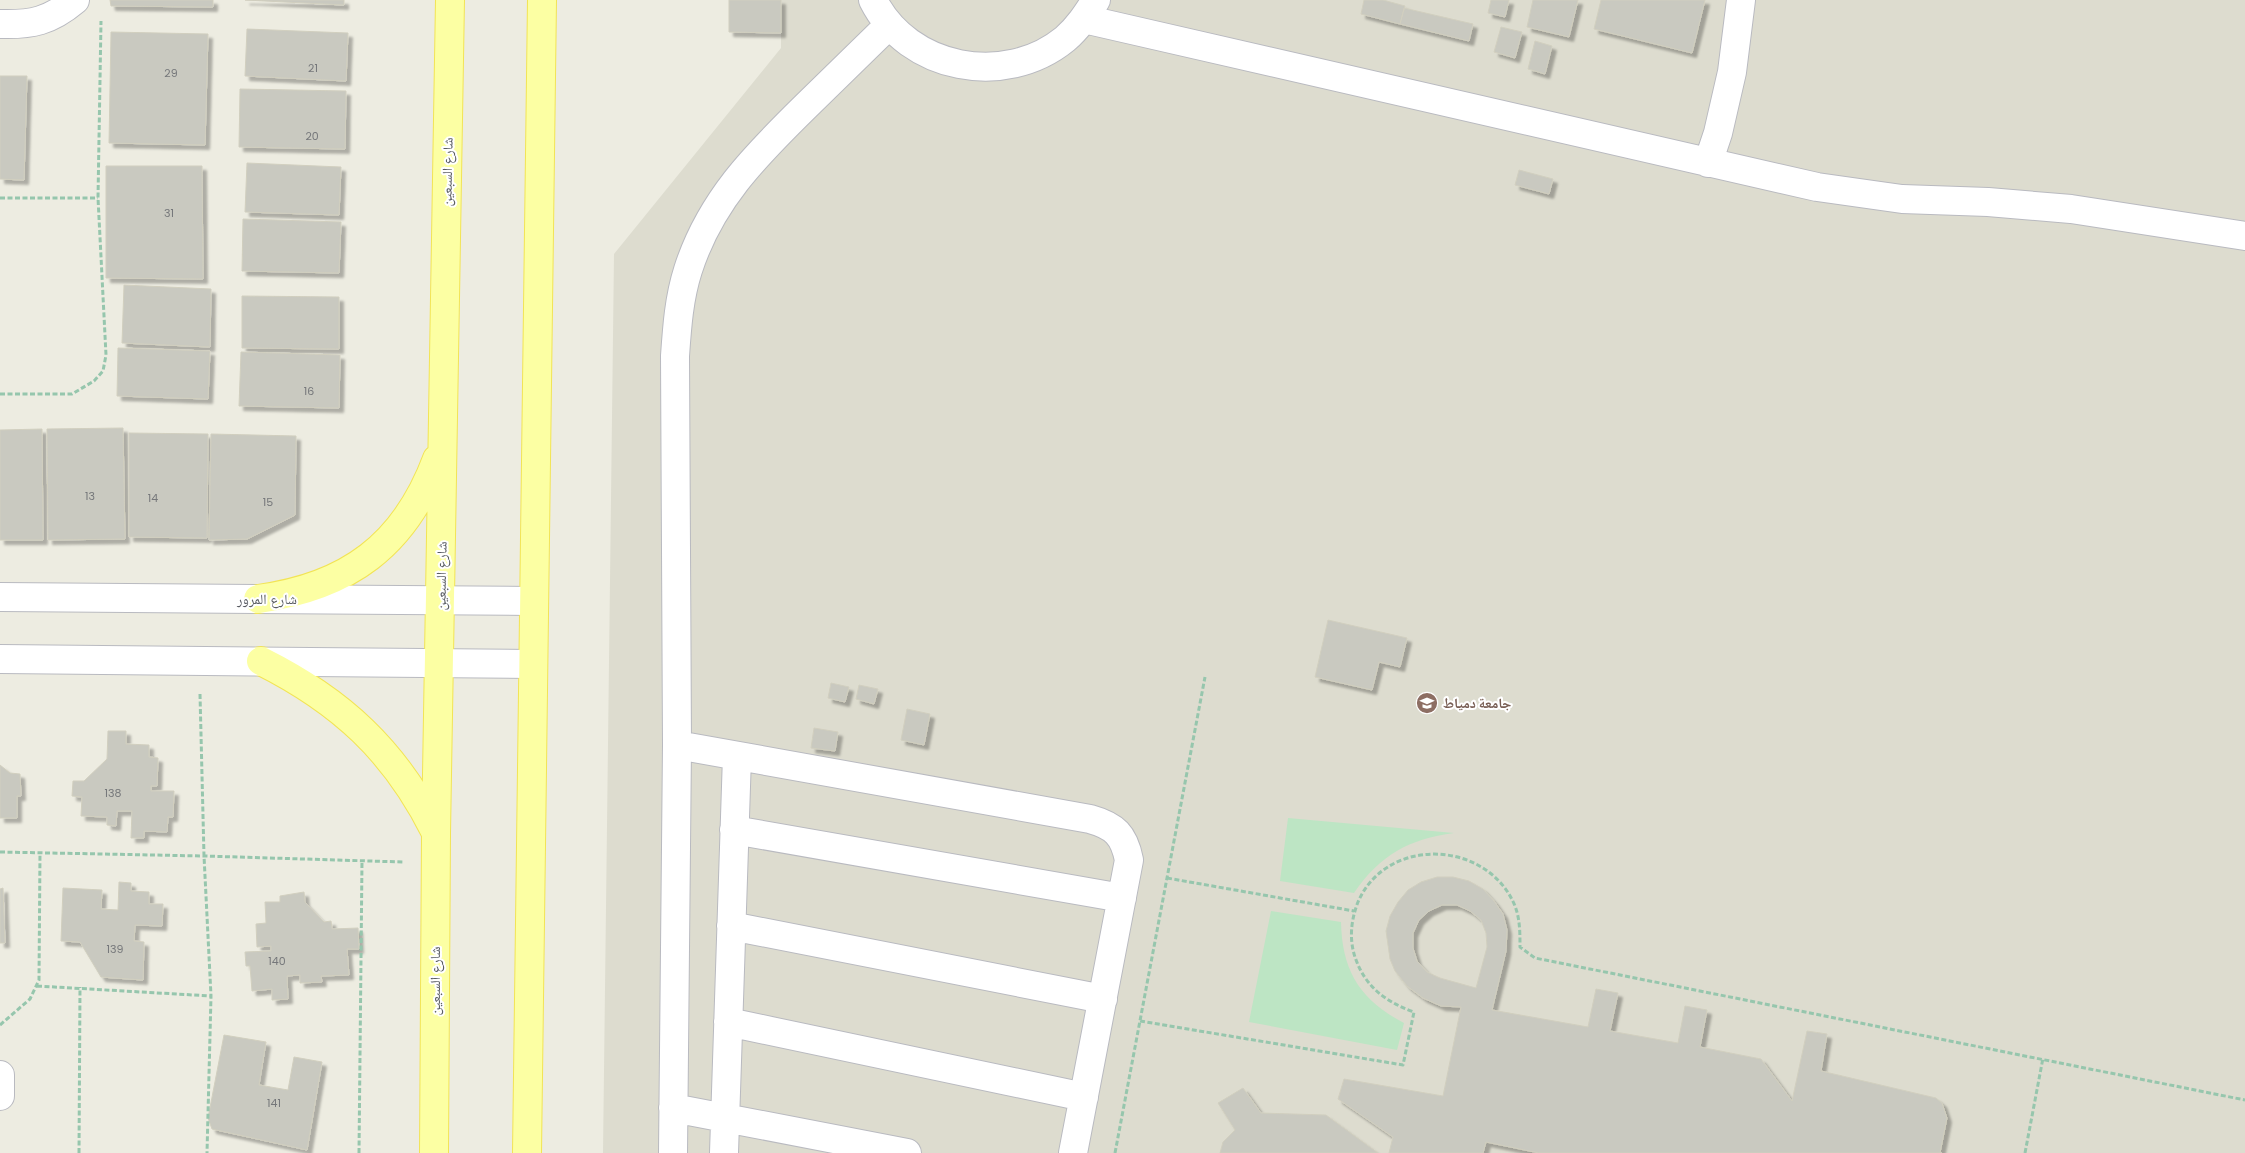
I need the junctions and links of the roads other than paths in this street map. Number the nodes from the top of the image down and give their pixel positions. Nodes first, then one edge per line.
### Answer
1 (74, 0) edge
2 (450, 0) edge
3 (542, 0) edge
4 (874, 0) edge
5 (1741, 0) edge
6 (1090, 10) edge
7 (0, 24) edge
8 (890, 25) junction
9 (1708, 163) junction
10 (2245, 236) edge
11 (443, 430) junction
12 (0, 597) edge
13 (258, 599) junction
14 (440, 600) junction
15 (533, 601) junction
16 (0, 659) edge
17 (261, 661) junction
18 (439, 664) junction
19 (532, 664) junction
20 (677, 745) junction
21 (737, 756) junction
22 (734, 830) junction
23 (436, 834) junction
24 (1122, 898) junction
25 (731, 926) junction
26 (1102, 999) junction
27 (728, 1022) junction
28 (0, 1076) edge
29 (0, 1096) edge
30 (1084, 1097) junction
31 (673, 1108) junction
32 (725, 1118) junction
33 (434, 1153) edge
34 (527, 1153) edge
35 (673, 1153) edge
36 (724, 1153) edge
37 (907, 1153) edge
38 (1073, 1153) edge

1 - 7 street
2 - 11 main road, شارع السبعين
3 - 15 main road
4 - 8 street
5 - 9 street
6 - 8 street
6 - 9 street
8 - 20 street
9 - 10 street
11 - 13 main road
11 - 14 main road, شارع السبعين
12 - 13 street, شارع المرور
13 - 14 street, شارع المرور
14 - 15 street, شارع المرور
14 - 18 main road, شارع السبعين
15 - 19 main road
16 - 17 street
17 - 18 street
17 - 23 main road
18 - 19 street
18 - 23 main road, شارع السبعين
19 - 34 main road
20 - 21 street
20 - 31 street
21 - 22 street
21 - 24 street
22 - 24 street
22 - 25 street
23 - 33 main road, شارع السبعين
24 - 26 street
25 - 26 street
25 - 27 street
26 - 30 street
27 - 30 street
27 - 32 street
28 - 29 street
30 - 38 street
31 - 32 street
31 - 35 street
32 - 36 street
32 - 37 street

